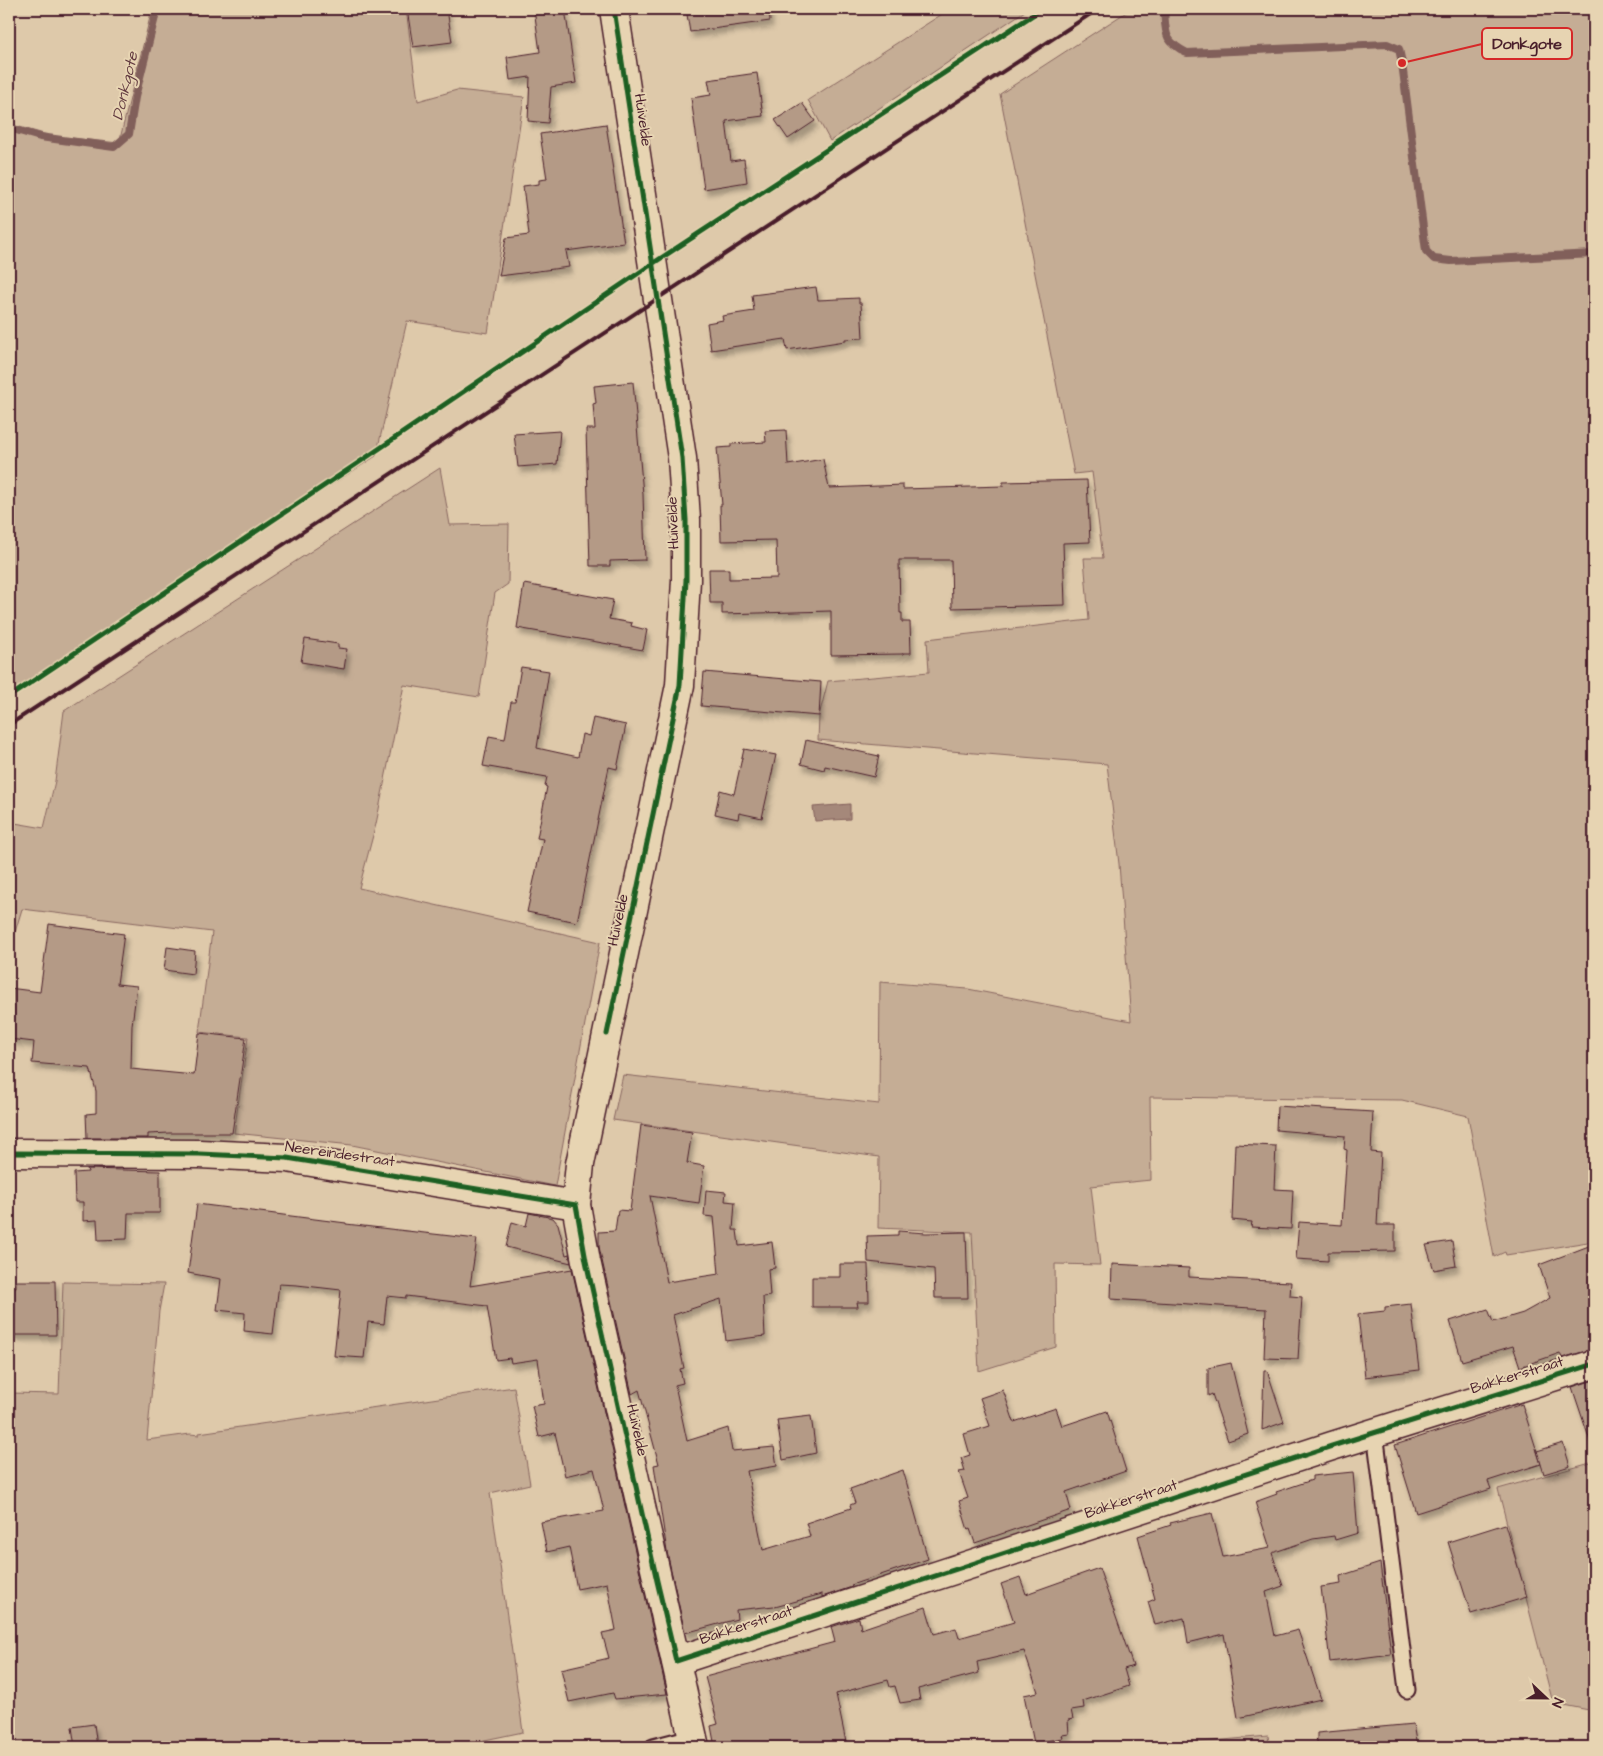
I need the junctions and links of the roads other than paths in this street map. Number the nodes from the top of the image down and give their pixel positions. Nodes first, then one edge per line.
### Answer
1 (614, 9) edge
2 (9, 1153) edge
3 (576, 1205) junction
4 (1594, 1364) edge
5 (1375, 1432) junction
6 (676, 1661) junction
7 (1407, 1690) dead end
8 (693, 1742) edge
9 (653, 1747) edge

1 - 3 street, Huivelde
2 - 3 street, Neereindestraat
3 - 6 street, Huivelde
4 - 5 street, Bakkerstraat
5 - 6 street, Bakkerstraat
5 - 7 lane
6 - 8 street, Huivelde
8 - 9 lane

